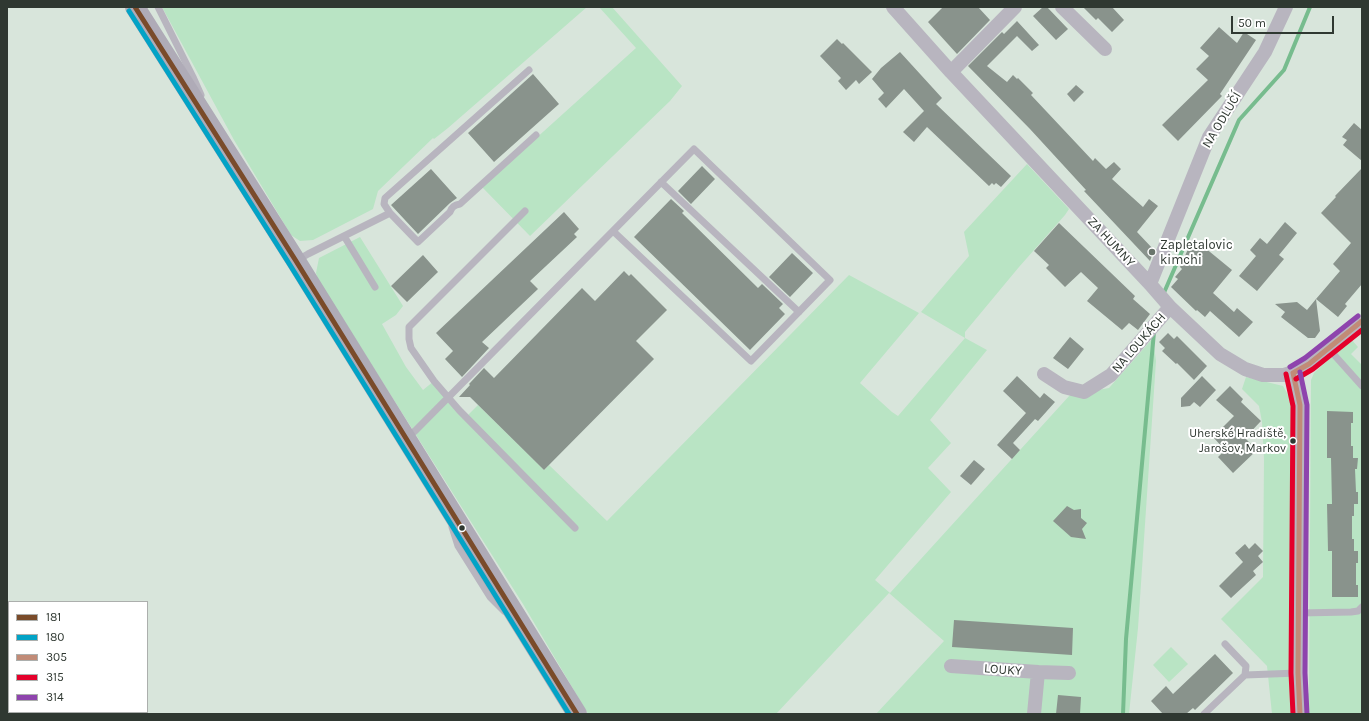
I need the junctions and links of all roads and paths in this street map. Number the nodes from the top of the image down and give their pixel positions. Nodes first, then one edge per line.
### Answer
1 (135, 7) edge
2 (150, 7) edge
3 (158, 7) edge
4 (893, 7) edge
5 (1015, 7) edge
6 (1062, 7) edge
7 (1286, 7) edge
8 (1105, 49) dead end
9 (529, 70) dead end
10 (952, 72) junction
11 (536, 135) dead end
12 (229, 153) junction
13 (660, 182) junction
14 (525, 211) dead end
15 (390, 213) junction
16 (613, 230) junction
17 (344, 236) junction
18 (296, 261) junction
19 (1150, 284) junction
20 (374, 287) dead end
21 (1165, 301) junction
22 (799, 312) junction
23 (1362, 321) edge
24 (1328, 348) junction
25 (1293, 373) junction
26 (1044, 374) dead end
27 (1362, 386) edge
28 (448, 398) junction
29 (406, 437) junction
30 (444, 502) junction
31 (471, 528) dead end
32 (575, 528) dead end
33 (513, 598) dead end
34 (1362, 607) edge
35 (1299, 613) junction
36 (529, 637) junction
37 (1224, 644) dead end
38 (951, 666) dead end
39 (1038, 672) junction
40 (1070, 673) dead end
41 (1298, 673) junction
42 (1245, 675) junction
43 (577, 714) edge
44 (1034, 714) edge
45 (1204, 714) edge
46 (1300, 714) edge

1 - 12 main road
2 - 12 main road
3 - 12 lane
4 - 10 street, ZA HUMNY
5 - 10 street
6 - 8 street
7 - 19 street, NA ODLUČÍ
9 - 15 lane
10 - 19 street, ZA HUMNY
11 - 15 lane
12 - 18 main road
13 - 16 lane
13 - 22 lane
13 - 22 lane
14 - 28 lane
15 - 17 lane
16 - 22 lane
16 - 28 lane
17 - 18 lane
17 - 20 lane
18 - 29 main road
19 - 21 street, ZA HUMNY
21 - 25 street, ZA HUMNY
21 - 26 street, NA LOUKÁCH
23 - 24 street, ZA HUMNY
24 - 25 street, ZA HUMNY
24 - 27 lane
25 - 35 street
28 - 29 lane
28 - 32 lane
29 - 30 main road
30 - 31 lane
30 - 36 main road
33 - 36 lane
34 - 35 lane
35 - 41 street
36 - 43 main road
37 - 42 lane
38 - 39 street, LOUKY
39 - 40 street
39 - 44 street, LOUKY
41 - 42 lane
41 - 46 street
42 - 45 lane

